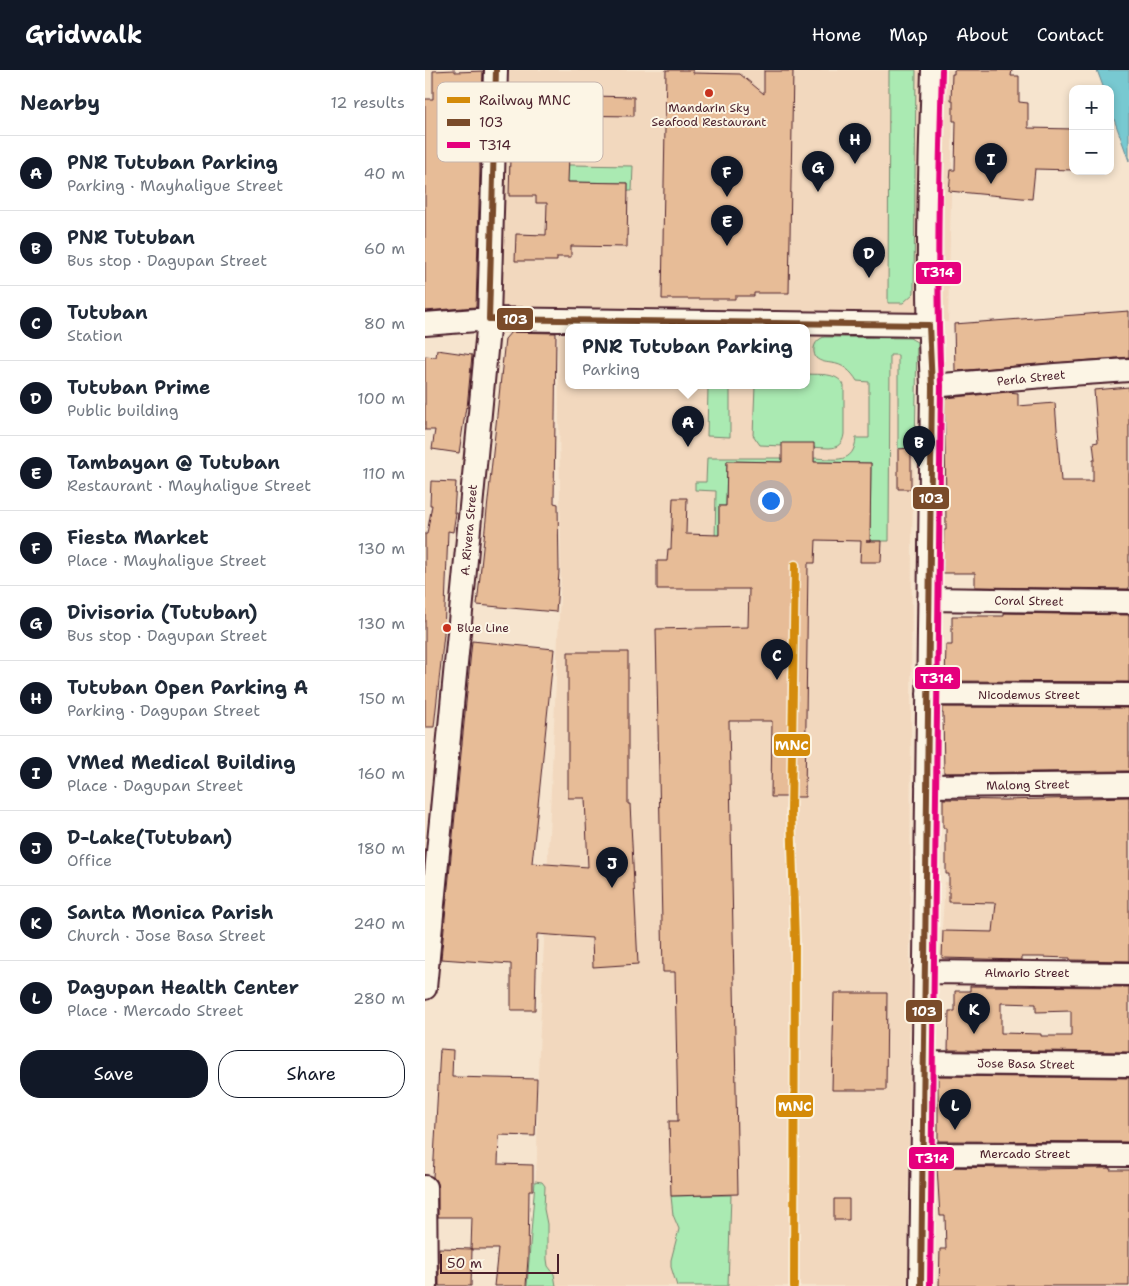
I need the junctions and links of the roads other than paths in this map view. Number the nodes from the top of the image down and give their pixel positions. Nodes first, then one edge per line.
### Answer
1 (933, 70) edge
2 (493, 162) edge
3 (489, 319) junction
4 (425, 324) edge
5 (929, 325) junction
6 (1129, 370) edge
7 (932, 386) junction
8 (929, 600) junction
9 (1129, 602) edge
10 (928, 694) junction
11 (1129, 695) edge
12 (1129, 784) edge
13 (927, 786) junction
14 (925, 972) junction
15 (1129, 974) edge
16 (425, 988) edge
17 (923, 1063) junction
18 (1129, 1065) edge
19 (922, 1154) junction
20 (1129, 1155) edge
21 (425, 1187) edge
22 (425, 1235) edge
23 (426, 1286) edge
24 (921, 1286) edge

1 - 5 street
2 - 3 street, A. Rivera Street
3 - 4 street
3 - 5 street
3 - 16 street, A. Rivera Street
5 - 7 street
6 - 7 street, Perla Street
7 - 8 street
8 - 9 street, Coral Street
8 - 10 street
10 - 11 street, Nicodemus Street
10 - 13 street
12 - 13 street, Malong Street
13 - 14 street
14 - 15 street, Almario Street
14 - 17 street
17 - 18 street, Jose Basa Street
17 - 19 street
19 - 20 street, Mercado Street
19 - 24 street
21 - 22 street
22 - 23 street

